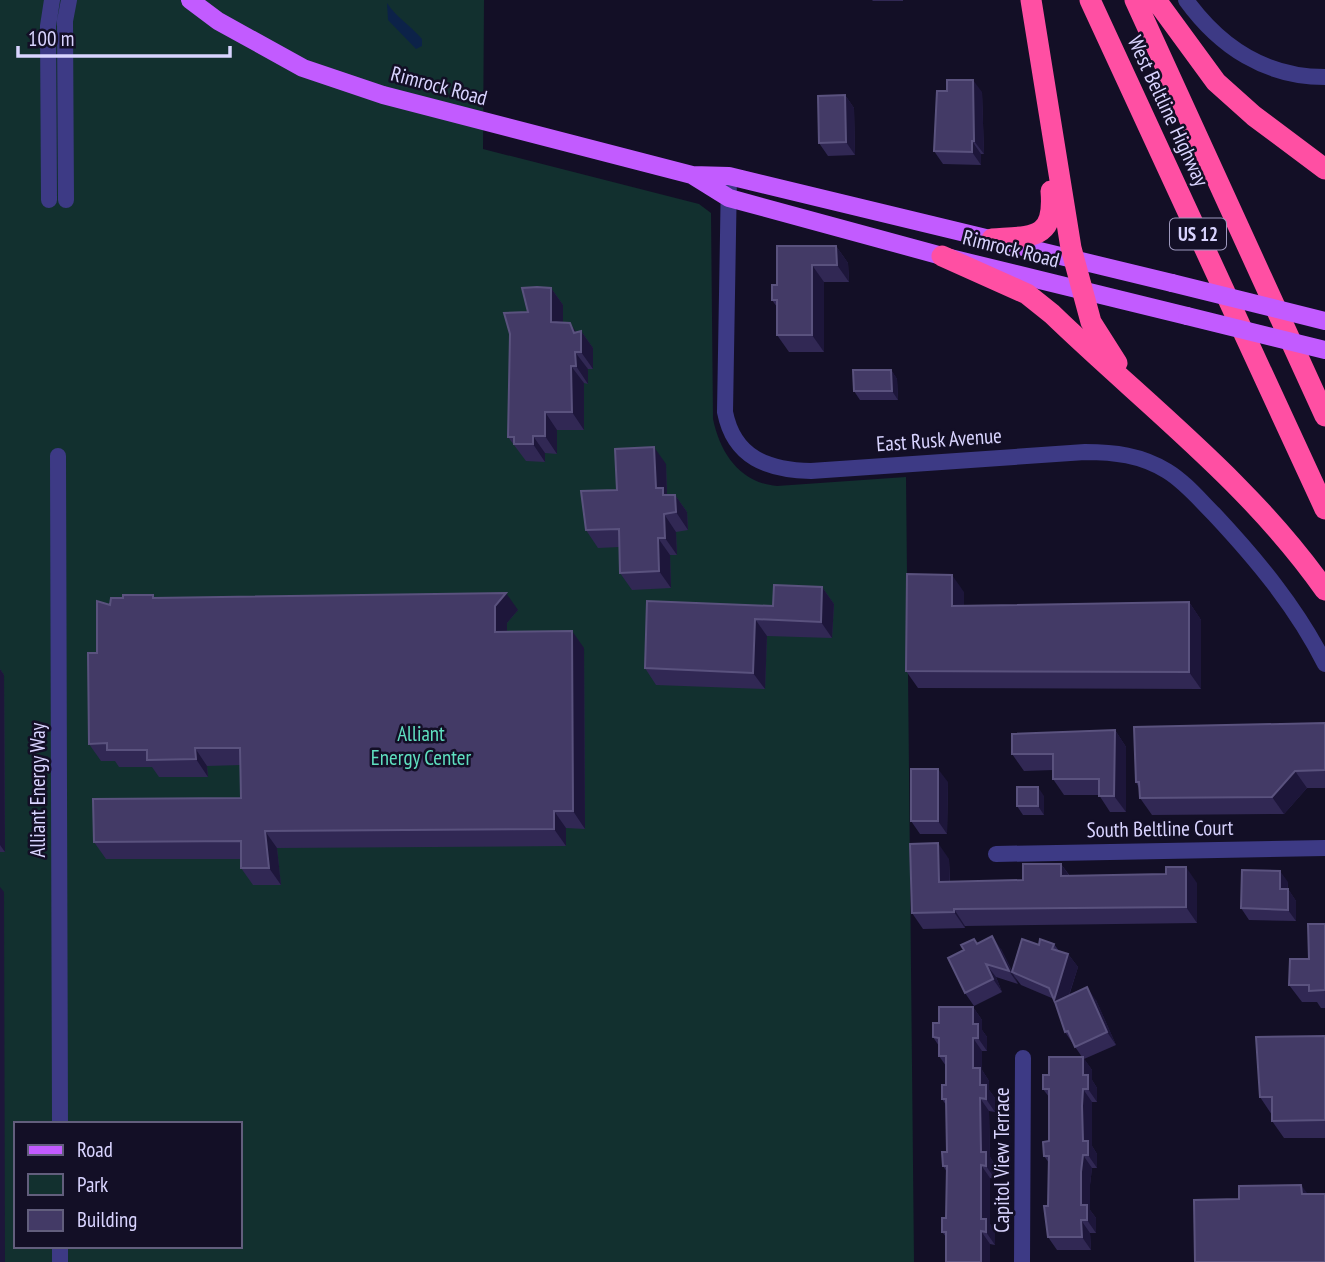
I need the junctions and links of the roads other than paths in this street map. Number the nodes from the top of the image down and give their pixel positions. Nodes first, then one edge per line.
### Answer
1 (52, 0) edge
2 (69, 0) edge
3 (190, 0) edge
4 (1031, 0) edge
5 (1090, 0) edge
6 (1135, 0) edge
7 (1156, 0) edge
8 (1186, 0) edge
9 (1325, 77) edge
10 (1049, 119) junction
11 (1325, 169) edge
12 (692, 175) junction
13 (729, 176) junction
14 (729, 198) junction
15 (49, 200) dead end
16 (66, 200) dead end
17 (992, 239) junction
18 (942, 256) junction
19 (1074, 260) junction
20 (1082, 290) junction
21 (1325, 321) edge
22 (1325, 350) edge
23 (1149, 403) junction
24 (1325, 416) edge
25 (58, 456) dead end
26 (1325, 509) edge
27 (1325, 590) edge
28 (1325, 664) edge
29 (1325, 848) edge
30 (996, 854) dead end
31 (1023, 1058) dead end
32 (60, 1122) edge
33 (1022, 1262) edge

1 - 15 street
2 - 16 street
3 - 12 main road, Rimrock Road
4 - 10 highway
5 - 26 highway, West Beltline Highway / US 12
6 - 24 highway, West Beltline Highway / US 12
7 - 11 highway
8 - 9 street
10 - 17 highway
10 - 19 highway
12 - 13 main road, Rimrock Road
12 - 14 main road, Rimrock Road
13 - 14 street, East Rusk Avenue
13 - 17 main road, Rimrock Road
14 - 18 main road, Rimrock Road
14 - 28 street, East Rusk Avenue
17 - 19 main road, Rimrock Road
18 - 20 main road, Rimrock Road
18 - 23 highway
19 - 20 highway
19 - 21 main road, Rimrock Road, bridge
20 - 22 main road, Rimrock Road, bridge
20 - 23 highway
23 - 27 highway
25 - 32 street, Alliant Energy Way
29 - 30 street, South Beltline Court
31 - 33 street, Capitol View Terrace

